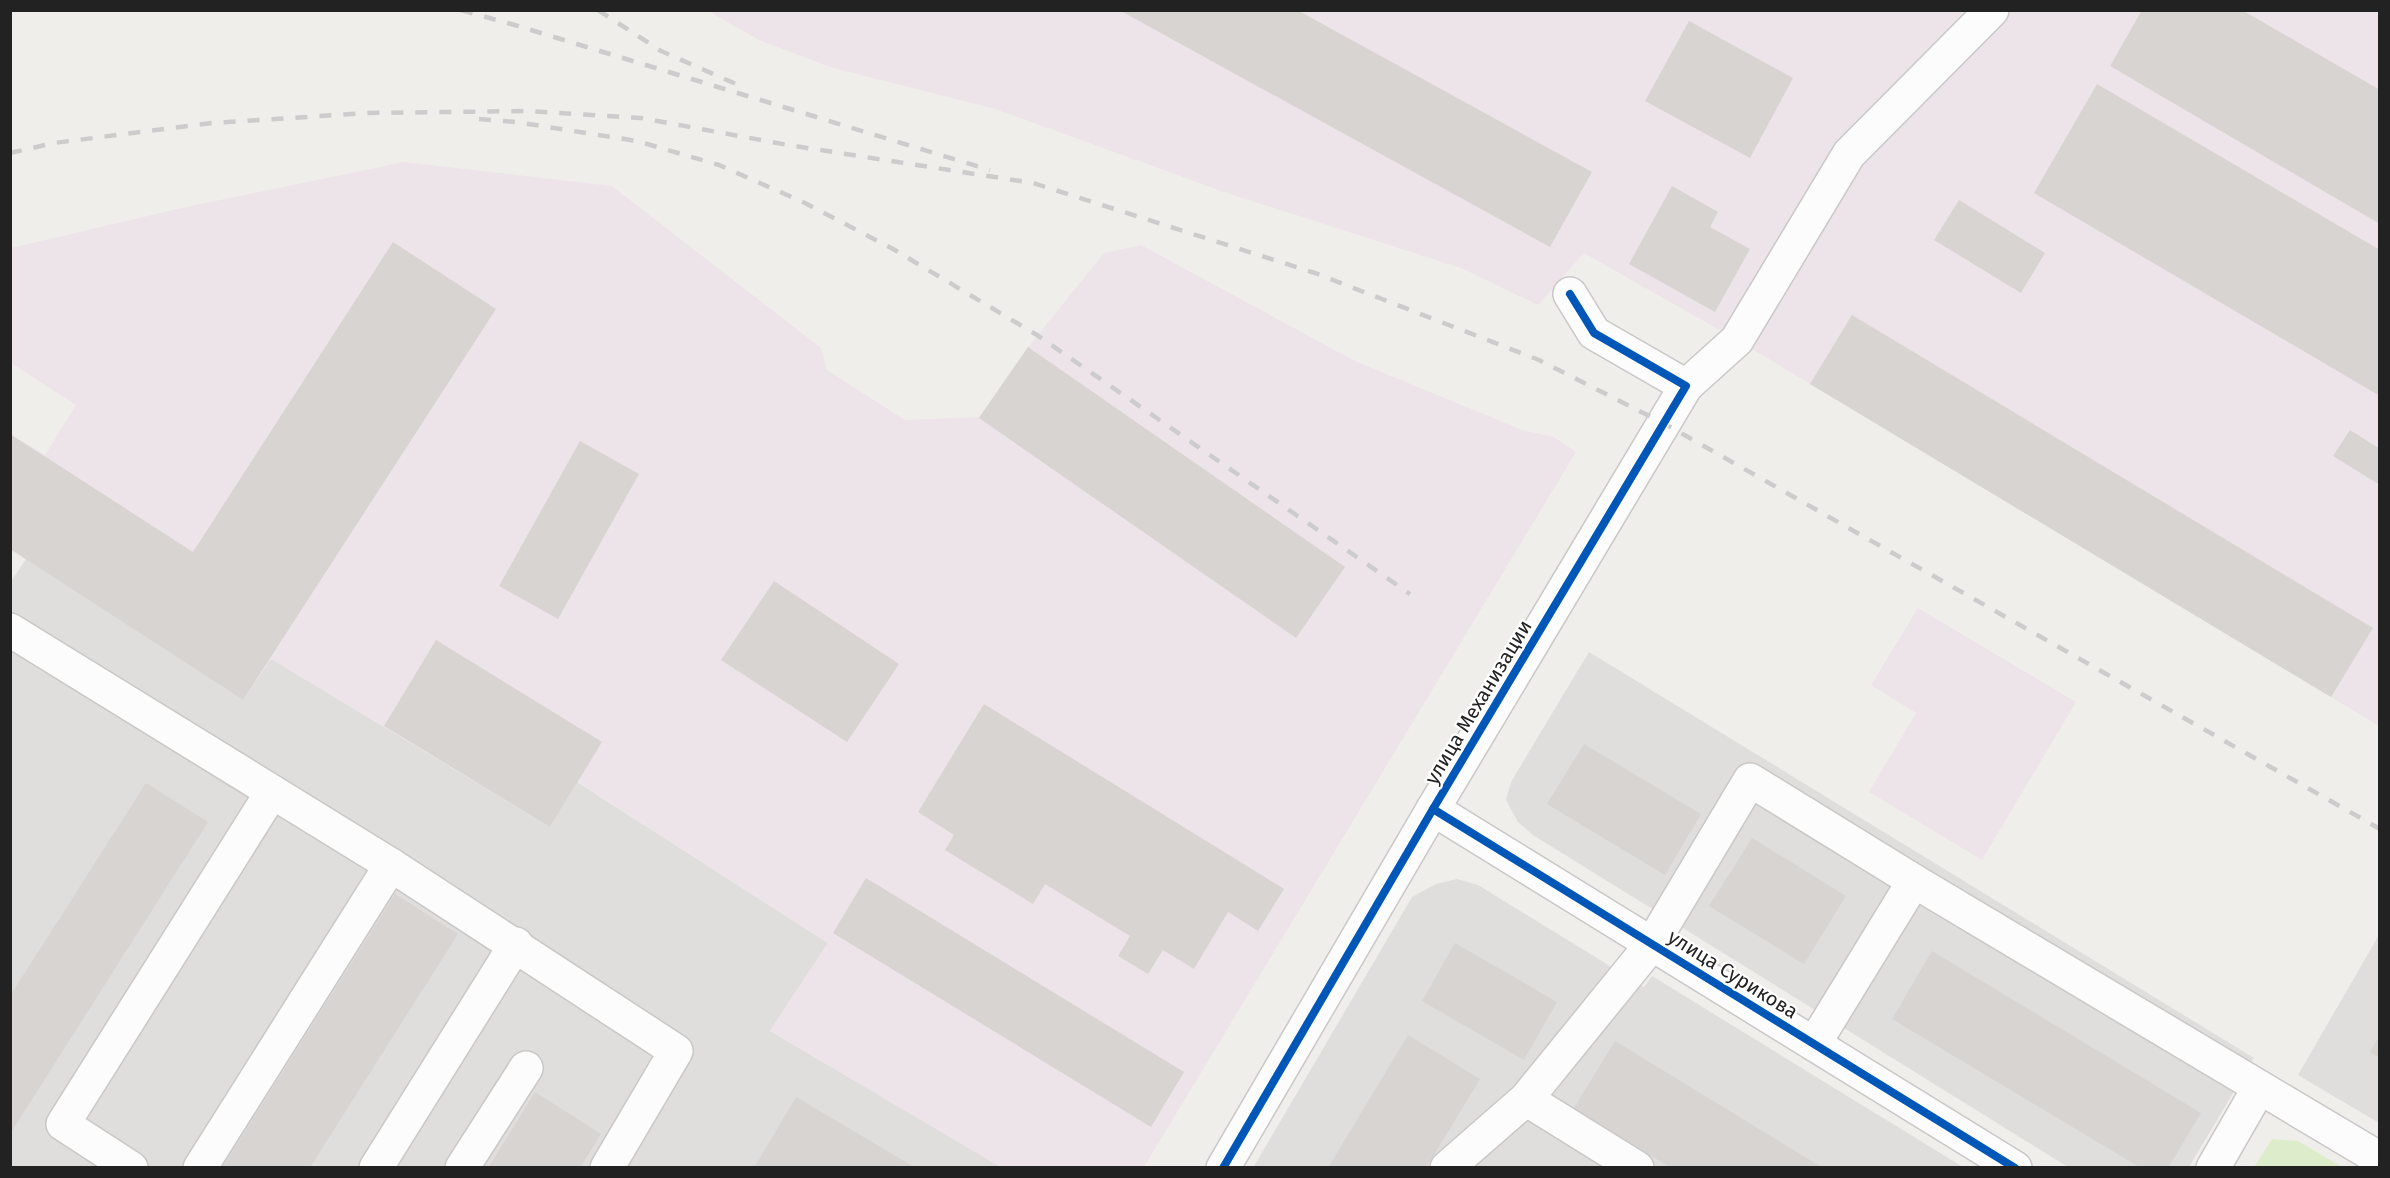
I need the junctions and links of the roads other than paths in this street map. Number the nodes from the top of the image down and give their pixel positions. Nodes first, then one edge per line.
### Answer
1 (1992, 10) edge
2 (1570, 294) dead end
3 (1686, 386) junction
4 (10, 630) edge
5 (272, 792) junction
6 (1433, 809) junction
7 (391, 865) junction
8 (1914, 881) junction
9 (516, 944) junction
10 (1652, 944) junction
11 (1814, 1044) junction
12 (526, 1068) dead end
13 (2259, 1088) junction
14 (1526, 1099) junction
15 (2379, 1159) edge
16 (1999, 1163) edge
17 (131, 1167) edge
18 (200, 1167) edge
19 (376, 1167) edge
20 (462, 1167) edge
21 (607, 1167) edge
22 (1223, 1167) edge
23 (1447, 1167) edge
24 (1637, 1167) edge
25 (2213, 1167) edge

1 - 3 street, улица Механизации
2 - 3 street
3 - 6 street, улица Механизации
4 - 5 street
5 - 7 street
5 - 17 street
6 - 10 street, улица Сурикова
6 - 22 street, улица Механизации
7 - 9 street
7 - 18 street
8 - 10 street
8 - 11 street
8 - 13 street
9 - 19 street
9 - 21 street
10 - 11 street, улица Сурикова
10 - 14 street
11 - 16 street, улица Сурикова
12 - 20 street
13 - 15 street
13 - 25 street
14 - 23 street
14 - 24 street

